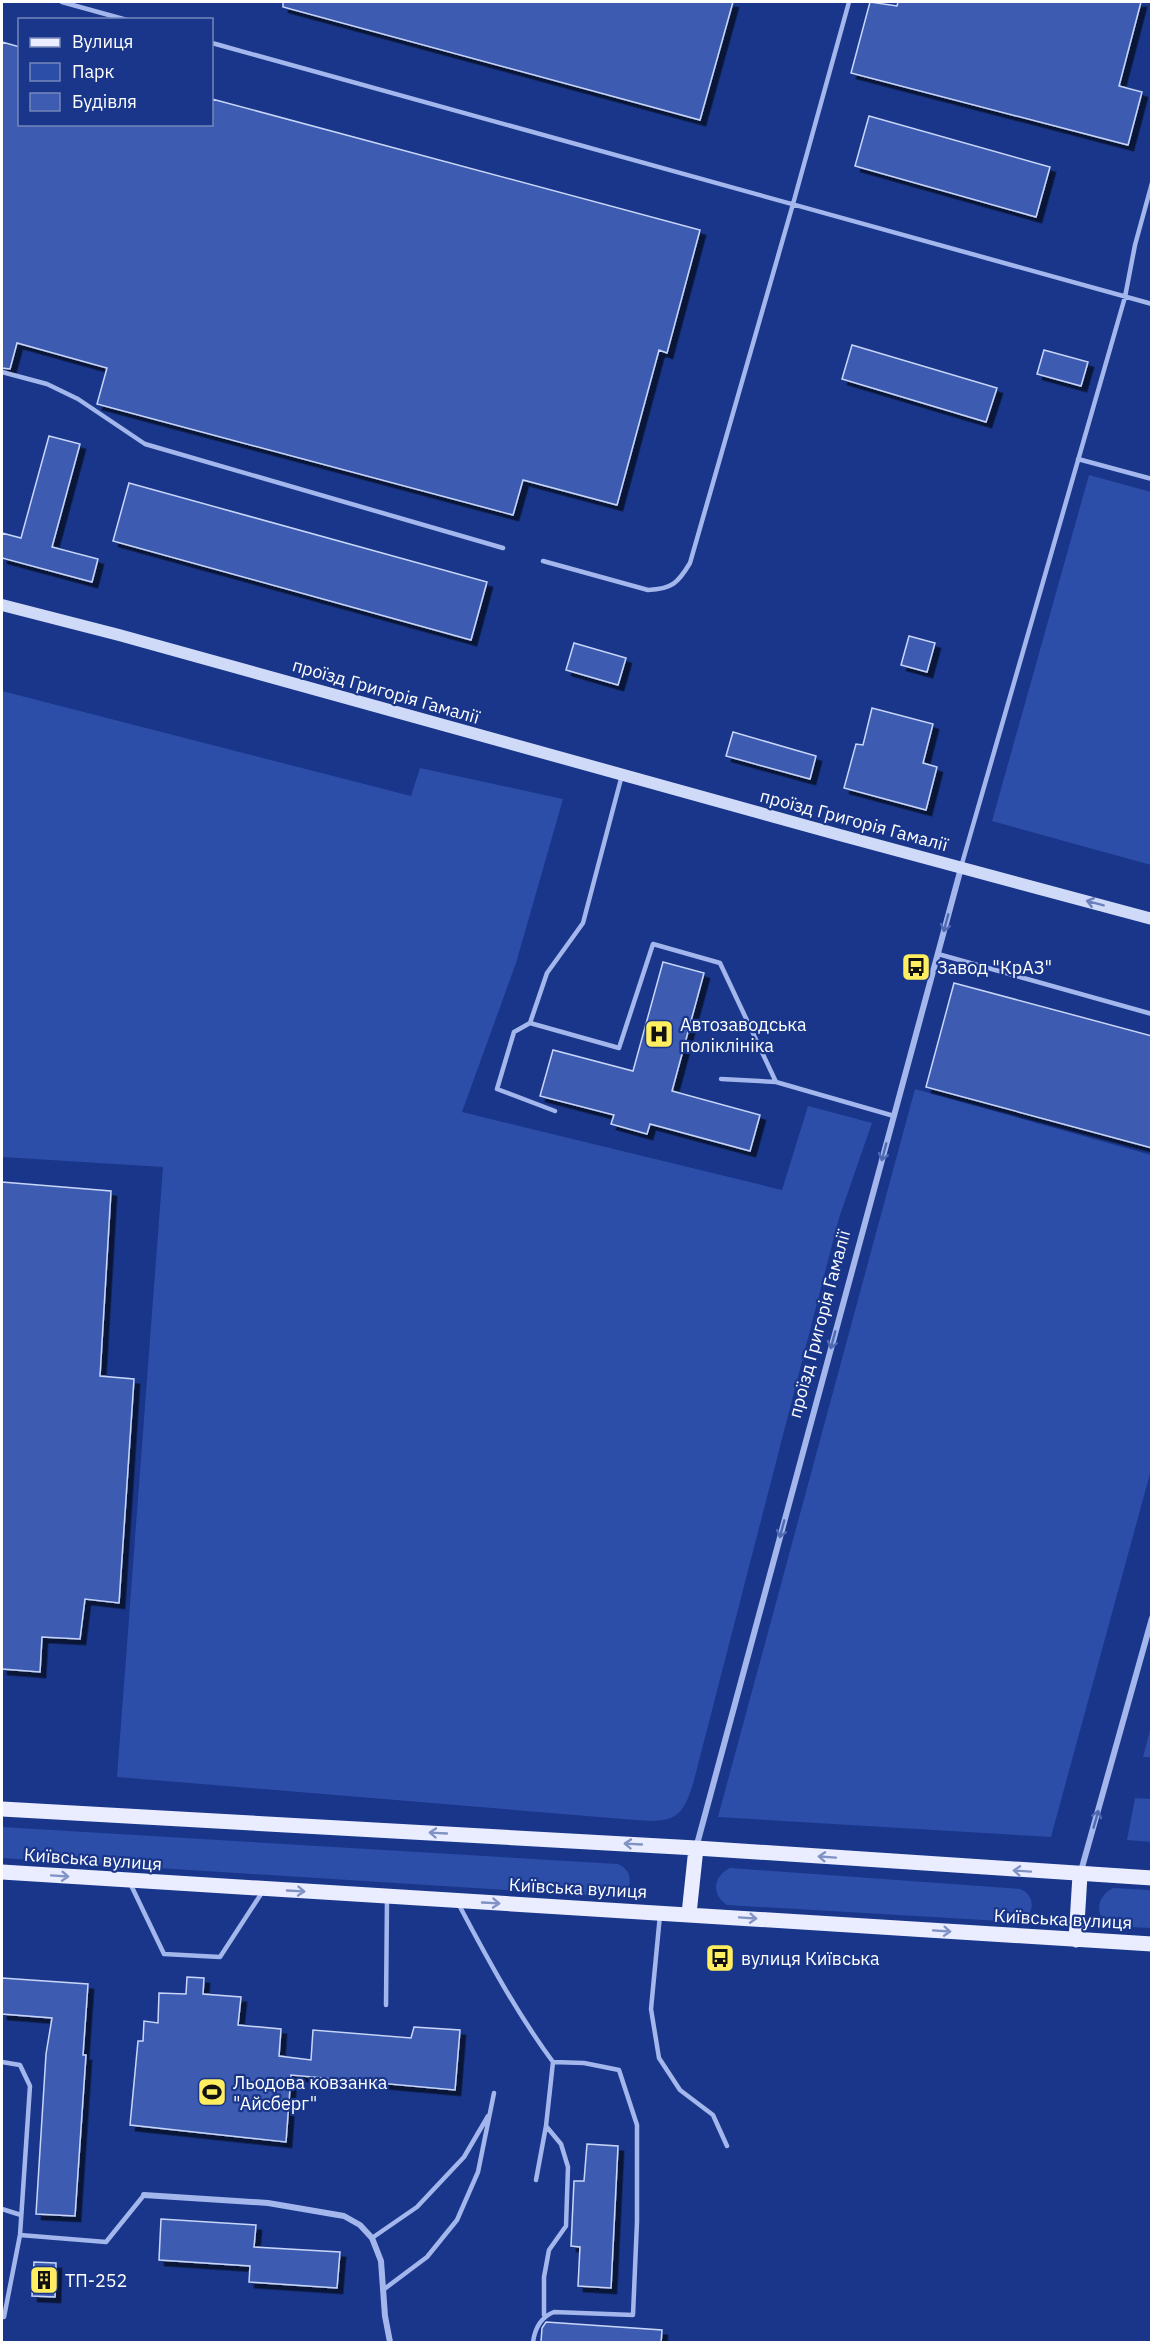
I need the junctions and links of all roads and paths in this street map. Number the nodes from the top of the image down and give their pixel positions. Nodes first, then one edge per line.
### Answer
1 (62, 2) edge
2 (849, 2) edge
3 (120, 18) edge
4 (213, 43) edge
5 (1152, 183) edge
6 (793, 204) junction
7 (1125, 297) junction
8 (1152, 304) edge
9 (2, 372) edge
10 (1078, 459) junction
11 (1152, 479) edge
12 (503, 548) dead end
13 (543, 561) dead end
14 (2, 605) edge
15 (622, 775) junction
16 (961, 867) junction
17 (1152, 919) edge
18 (938, 954) junction
19 (1152, 1014) edge
20 (530, 1023) junction
21 (720, 1079) dead end
22 (776, 1082) junction
23 (555, 1111) dead end
24 (894, 1116) junction
25 (1152, 1618) edge
26 (2, 1809) edge
27 (696, 1848) junction
28 (2, 1872) edge
29 (1080, 1875) junction
30 (1152, 1878) edge
31 (128, 1880) junction
32 (264, 1889) junction
33 (387, 1896) junction
34 (457, 1900) junction
35 (660, 1912) junction
36 (689, 1914) junction
37 (1076, 1940) junction
38 (1152, 1944) edge
39 (386, 2005) dead end
40 (2, 2061) edge
41 (553, 2062) junction
42 (494, 2093) dead end
43 (489, 2115) junction
44 (546, 2126) junction
45 (727, 2146) dead end
46 (536, 2180) dead end
47 (144, 2195) joint
48 (2, 2209) edge
49 (21, 2215) junction
50 (20, 2235) junction
51 (372, 2238) junction
52 (383, 2290) junction
53 (544, 2315) junction
54 (2, 2317) edge
55 (390, 2343) edge
56 (533, 2343) edge

1 - 3 lane
2 - 6 lane
4 - 6 lane
5 - 7 lane
6 - 7 lane
6 - 13 lane
7 - 8 lane
7 - 10 lane
9 - 12 lane
10 - 11 lane
10 - 16 lane
14 - 15 street, проїзд Григорія Гамалії
15 - 16 street, проїзд Григорія Гамалії
15 - 20 lane
17 -> 16 street
16 -> 18 street, проїзд Григорія Гамалії
18 - 19 lane
18 - 24 street, проїзд Григорія Гамалії
20 - 22 lane
20 - 23 lane
21 - 22 lane
22 - 24 lane
24 -> 27 street, проїзд Григорія Гамалії
29 -> 25 street
27 -> 26 main road
29 -> 27 main road
27 - 36 main road
28 -> 31 main road, Київська вулиця
29 - 30 main road
29 - 37 main road
31 - 32 main road, Київська вулиця
31 - 32 lane
32 -> 33 main road, Київська вулиця
33 - 34 main road, Київська вулиця
33 - 39 lane
34 -> 35 main road, Київська вулиця
34 - 41 lane
35 - 36 main road, Київська вулиця
35 - 45 lane
36 -> 37 main road, Київська вулиця
37 - 38 main road, Київська вулиця
40 - 49 lane
41 - 44 lane
41 - 53 lane
42 - 43 lane
43 - 51 lane
43 - 52 lane
44 - 46 lane
44 - 53 lane
47 - 50 lane
47 - 51 street
48 - 49 lane
49 - 50 lane
50 - 54 lane
51 - 52 street
52 - 55 street
53 - 56 lane

